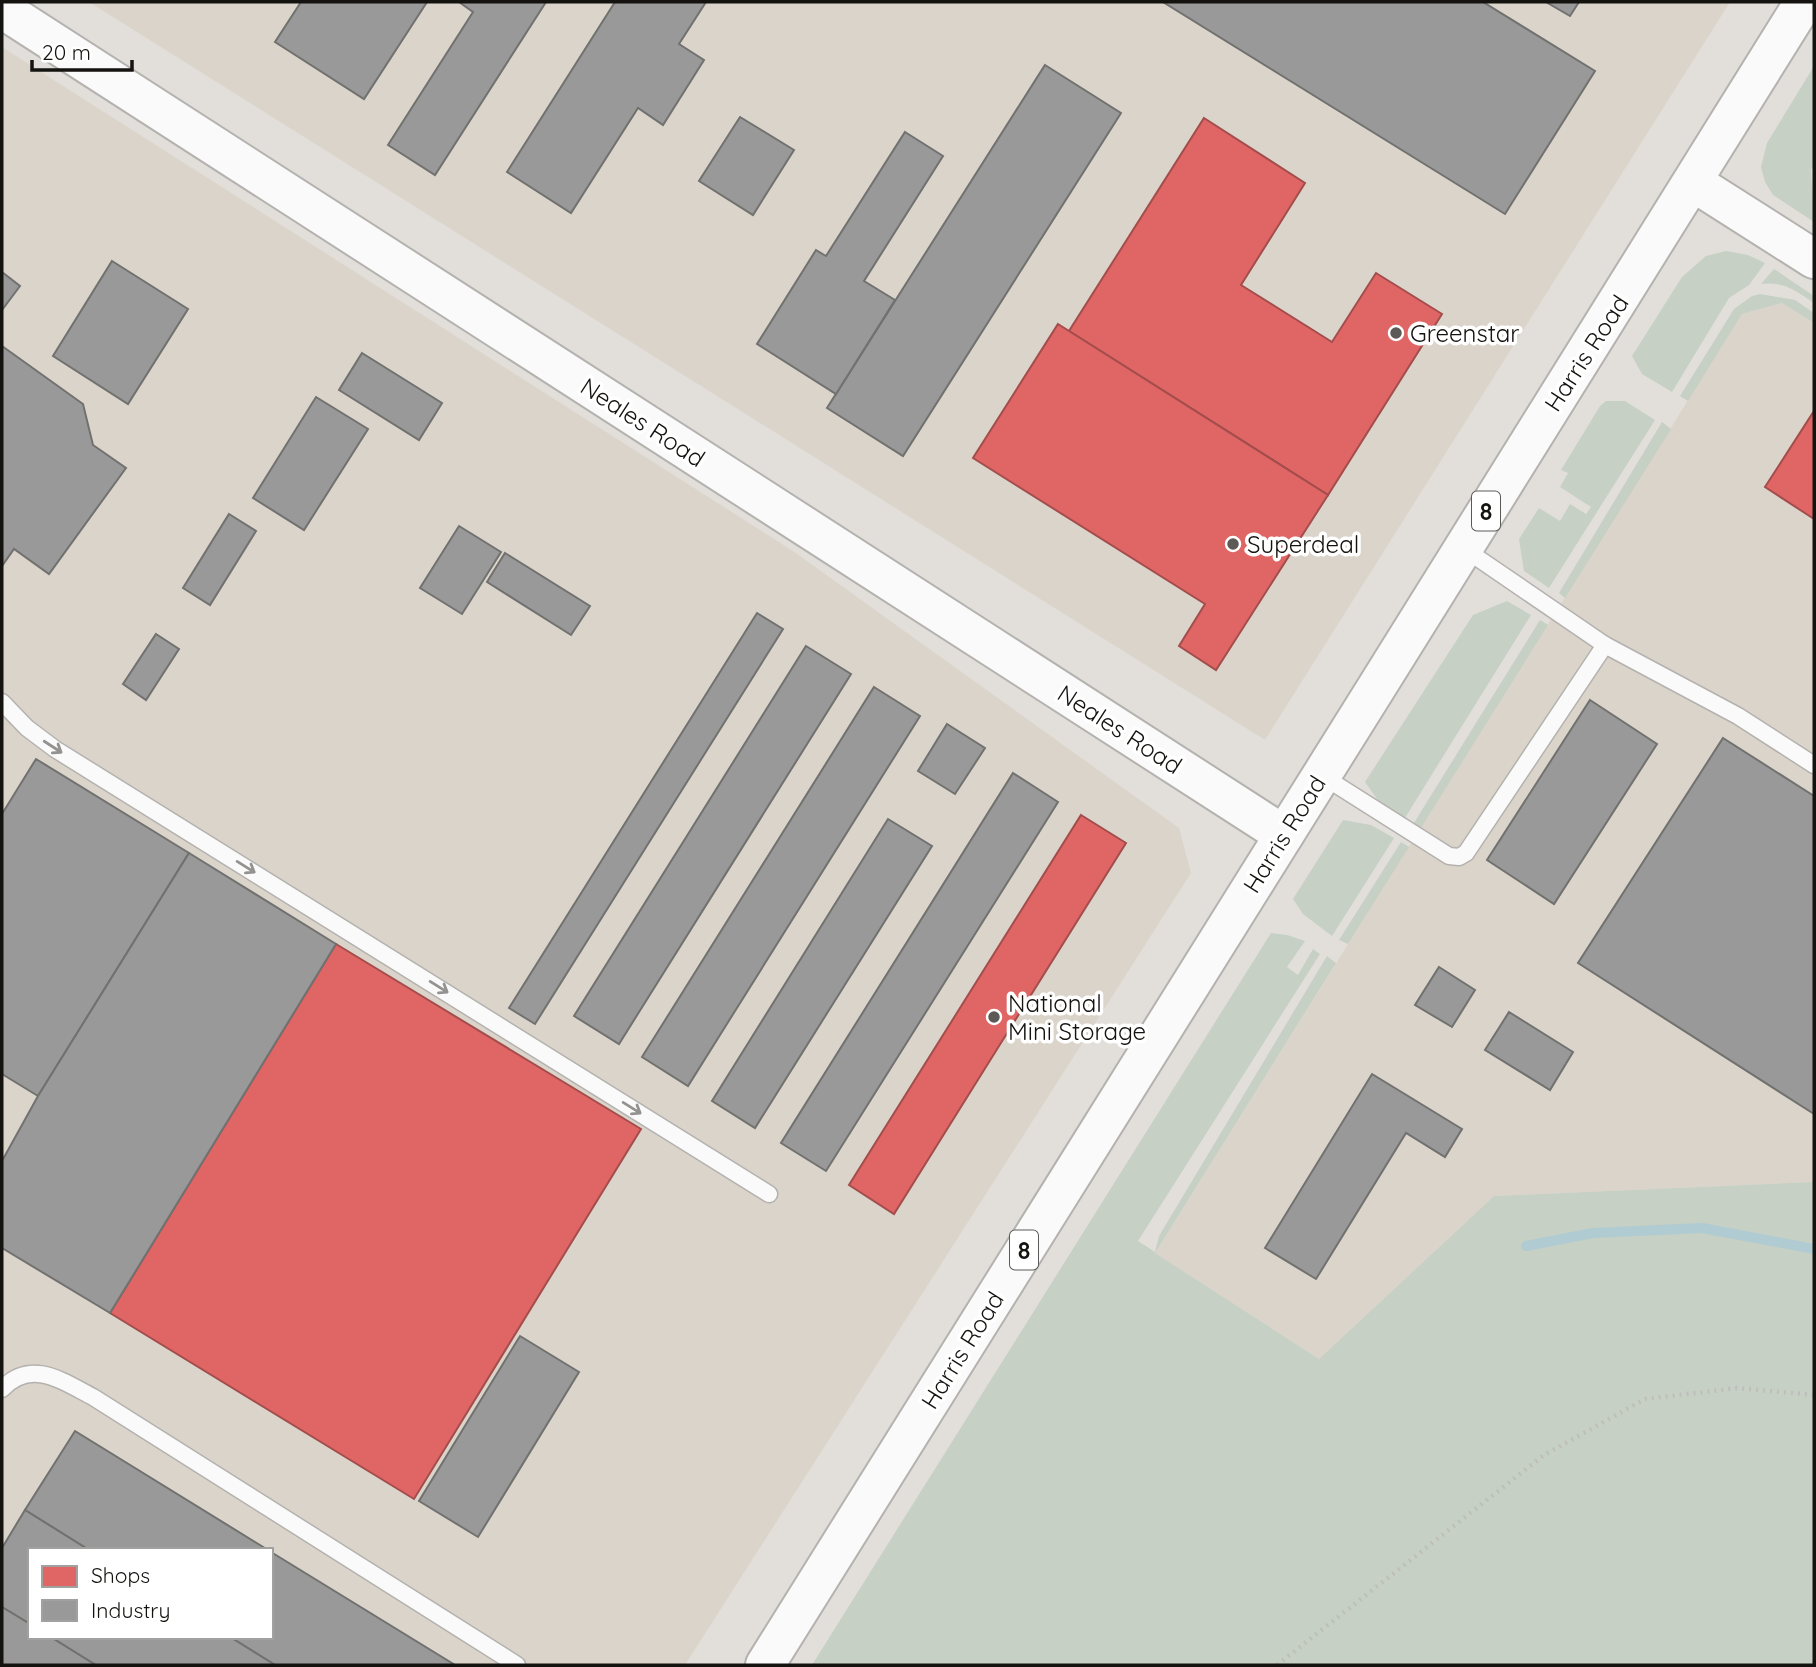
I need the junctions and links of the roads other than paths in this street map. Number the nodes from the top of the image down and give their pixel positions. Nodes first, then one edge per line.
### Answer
1 (1804, 2) edge
2 (2, 9) edge
3 (1693, 182) junction
4 (1814, 259) edge
5 (1463, 548) junction
6 (1605, 645) junction
7 (2, 702) edge
8 (1814, 765) edge
9 (1321, 775) junction
10 (1284, 835) junction
11 (769, 1194) dead end
12 (2, 1389) edge
13 (517, 1665) edge
14 (765, 1665) edge

1 - 3 main road, Harris Road / 8
2 - 10 main road, Neales Road
3 - 4 main road
3 - 5 main road, Harris Road / 8
5 - 6 lane
5 - 9 main road, Harris Road / 8
6 - 8 lane
6 - 9 lane
7 -> 11 lane
9 - 10 main road, Harris Road / 8
10 - 14 main road, Harris Road / 8
12 - 13 lane

